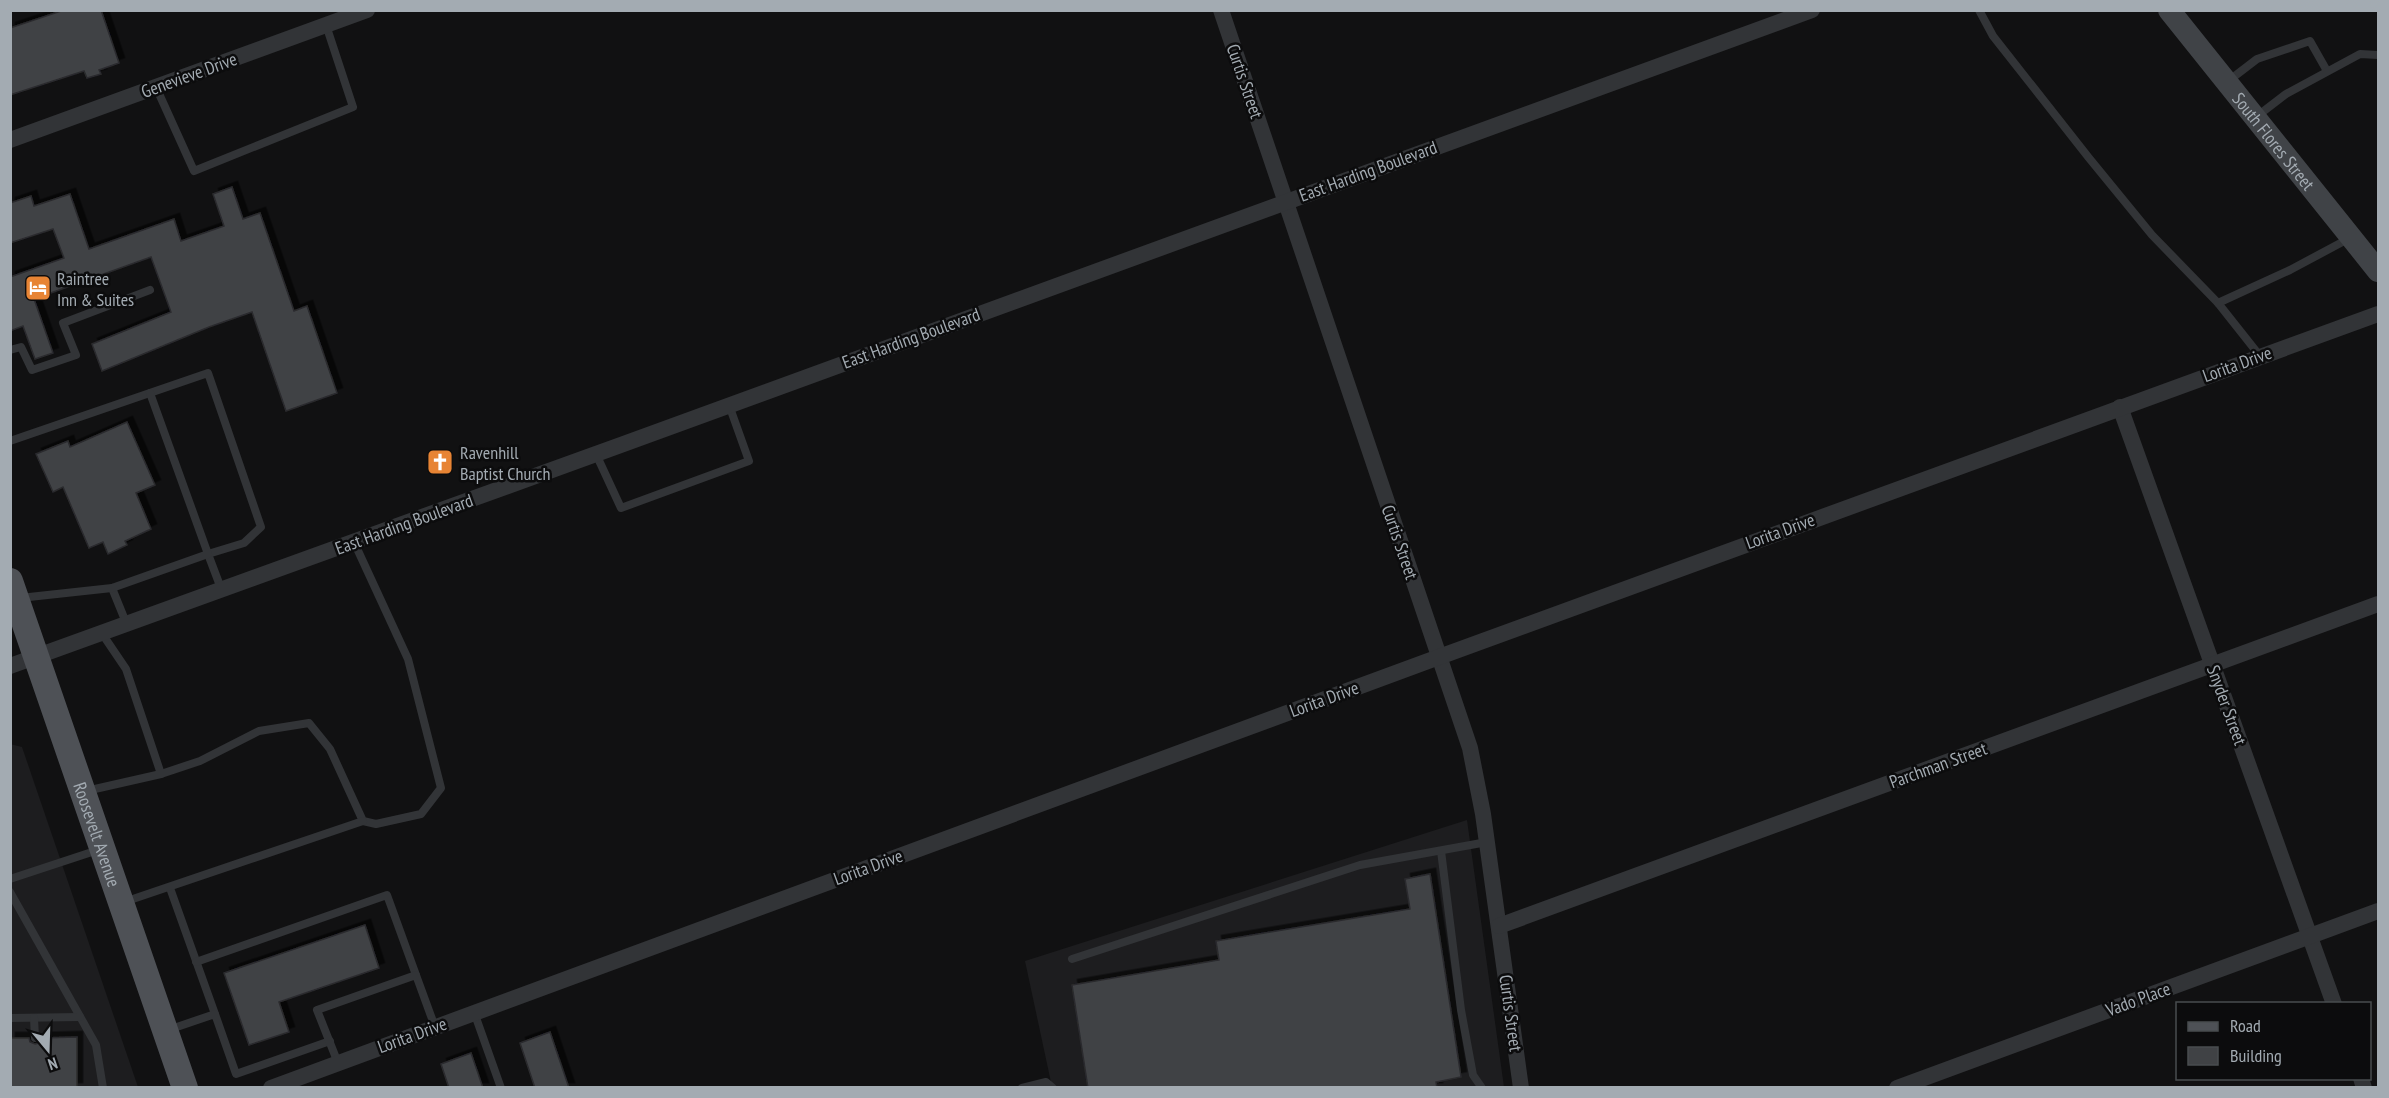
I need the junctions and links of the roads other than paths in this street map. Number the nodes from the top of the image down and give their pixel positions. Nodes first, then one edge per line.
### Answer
1 (367, 10) edge
2 (1221, 10) edge
3 (1812, 10) edge
4 (1978, 10) edge
5 (2169, 10) edge
6 (326, 25) junction
7 (2379, 55) edge
8 (2327, 71) junction
9 (2226, 82) junction
10 (156, 87) junction
11 (2255, 118) junction
12 (10, 140) edge
13 (1286, 201) junction
14 (2351, 237) junction
15 (2379, 271) edge
16 (150, 290) dead end
17 (2218, 303) junction
18 (2379, 314) edge
19 (10, 350) edge
20 (2260, 356) junction
21 (150, 393) junction
22 (729, 405) junction
23 (2120, 407) junction
24 (10, 441) edge
25 (596, 454) junction
26 (354, 542) junction
27 (208, 554) junction
28 (112, 588) junction
29 (14, 589) edge
30 (222, 591) junction
31 (2379, 604) edge
32 (127, 626) junction
33 (103, 634) junction
34 (37, 657) junction
35 (1439, 657) junction
36 (2212, 664) junction
37 (10, 666) edge
38 (161, 774) junction
39 (83, 791) junction
40 (363, 821) junction
41 (1487, 842) junction
42 (103, 848) junction
43 (1440, 851) junction
44 (10, 879) edge
45 (170, 888) junction
46 (10, 892) edge
47 (121, 903) junction
48 (2379, 910) edge
49 (1499, 926) junction
50 (2310, 936) junction
51 (1072, 959) dead end
52 (196, 962) junction
53 (416, 975) junction
54 (2333, 1002) edge
55 (474, 1012) junction
56 (215, 1014) junction
57 (80, 1017) junction
58 (10, 1018) edge
59 (34, 1018) junction
60 (435, 1027) junction
61 (166, 1031) junction
62 (35, 1038) dead end
63 (330, 1041) junction
64 (338, 1063) junction
65 (103, 1088) edge
66 (185, 1088) edge
67 (271, 1088) edge
68 (501, 1088) edge
69 (1022, 1088) edge
70 (1053, 1088) edge
71 (1482, 1088) edge
72 (1521, 1088) edge
73 (1897, 1088) edge

1 - 6 street, Genevieve Drive
2 - 13 street, Curtis Street
3 - 13 street, East Harding Boulevard
4 - 17 lane
5 - 9 main road, South Flores Street
6 - 10 street, Genevieve Drive
6 - 10 lane
7 - 8 lane
8 - 9 lane
8 - 11 lane
9 - 11 main road, South Flores Street
10 - 12 street, Genevieve Drive
11 - 14 main road, South Flores Street
13 - 22 street, East Harding Boulevard
13 - 35 street, Curtis Street
14 - 15 main road, South Flores Street
14 - 17 lane
16 - 19 lane
17 - 20 lane
18 - 20 street, Lorita Drive
20 - 23 street, Lorita Drive
21 - 24 lane
21 - 27 lane
21 - 27 lane
22 - 25 street, East Harding Boulevard
22 - 25 lane
23 - 35 street, Lorita Drive
23 - 36 street, Snyder Street
25 - 26 street, East Harding Boulevard
26 - 30 street, East Harding Boulevard
26 - 40 lane
27 - 28 lane
27 - 30 lane
28 - 29 lane
28 - 32 lane
29 - 34 main road, Roosevelt Avenue
30 - 32 street, East Harding Boulevard
31 - 36 street, Parchman Street
32 - 33 street, East Harding Boulevard
33 - 34 street, East Harding Boulevard
33 - 38 lane
34 - 37 street, East Harding Boulevard
34 - 39 main road, Roosevelt Avenue
35 - 41 street, Curtis Street
35 - 55 street, Lorita Drive
36 - 49 street, Parchman Street
36 - 50 street, Snyder Street
38 - 39 lane
38 - 40 lane
39 - 42 main road, Roosevelt Avenue
40 - 45 lane
41 - 43 lane
41 - 49 street, Curtis Street
42 - 44 lane
42 - 47 main road, Roosevelt Avenue
43 - 51 lane
43 - 71 lane
45 - 47 lane
45 - 52 lane
46 - 57 lane
47 - 61 main road, Roosevelt Avenue
48 - 50 street, Vado Place
49 - 72 street, Curtis Street
50 - 54 street, Snyder Street
50 - 73 street, Vado Place
52 - 53 lane
52 - 56 lane
53 - 60 lane
53 - 63 lane
55 - 60 street, Lorita Drive
55 - 68 lane
56 - 61 lane
56 - 63 lane
57 - 59 lane
57 - 65 lane
58 - 59 lane
59 - 62 lane
60 - 64 street, Lorita Drive
61 - 66 main road, Roosevelt Avenue
63 - 64 lane
64 - 67 street, Lorita Drive
69 - 70 lane

